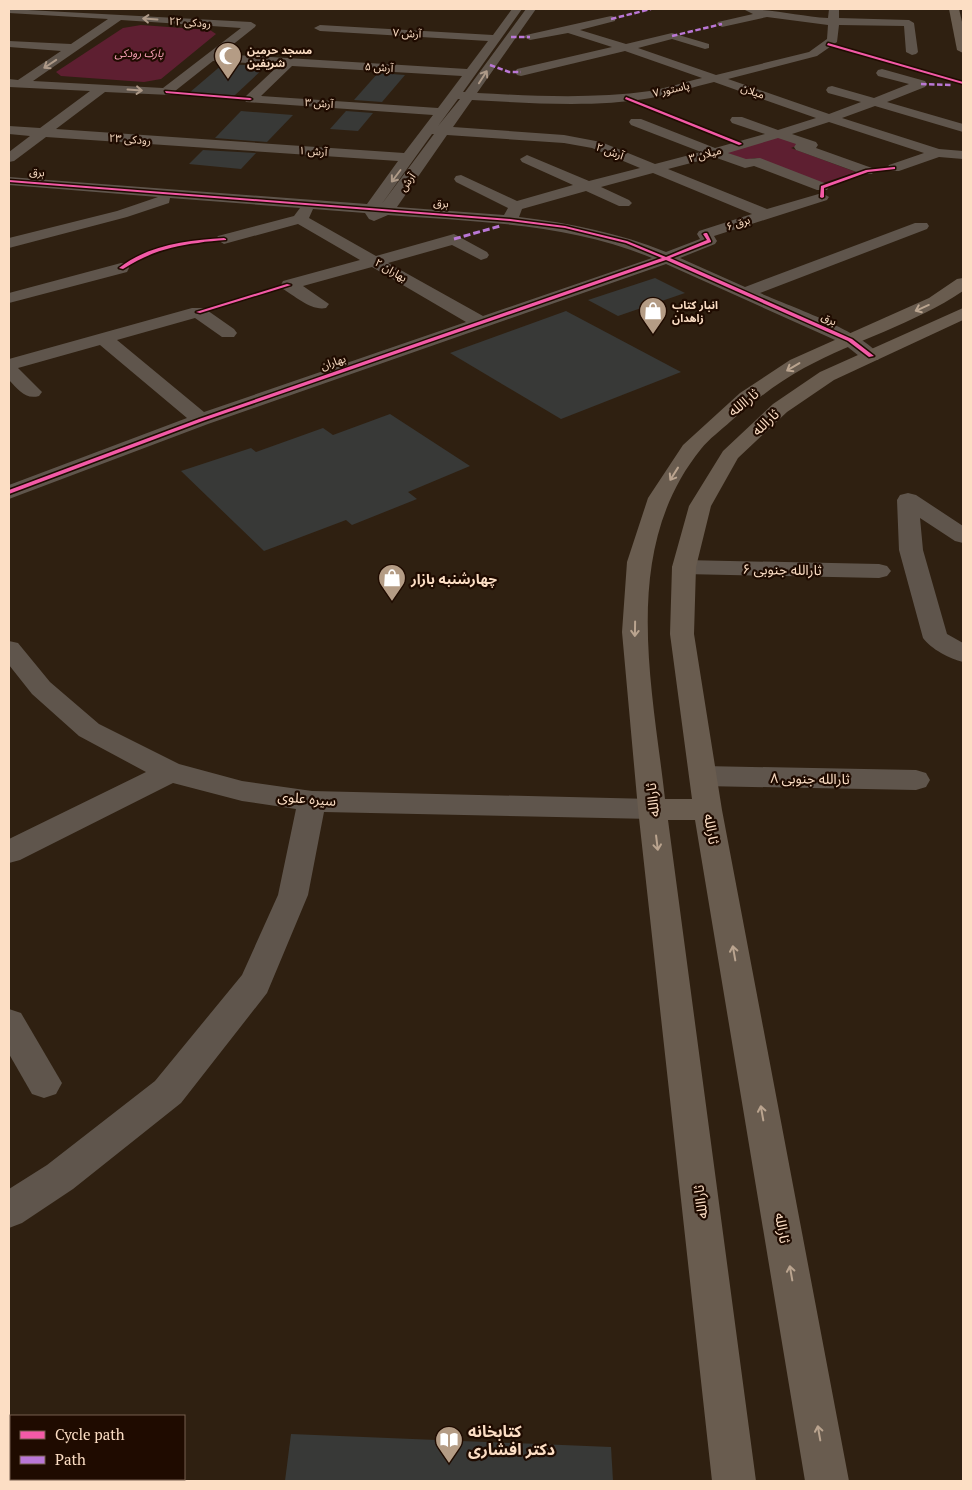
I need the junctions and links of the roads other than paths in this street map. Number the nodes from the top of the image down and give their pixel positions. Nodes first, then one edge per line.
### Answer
1 (213, 9) edge
2 (517, 9) edge
3 (748, 9) edge
4 (786, 9) edge
5 (834, 9) edge
6 (954, 9) edge
7 (9, 10) edge
8 (535, 13) edge
9 (765, 14) junction
10 (119, 17) junction
11 (611, 19) dead end
12 (195, 22) junction
13 (834, 22) junction
14 (320, 28) dead end
15 (568, 30) junction
16 (746, 31) dead end
17 (530, 36) dead end
18 (494, 38) junction
19 (9, 44) edge
20 (705, 46) dead end
21 (625, 47) junction
22 (73, 48) junction
23 (963, 50) edge
24 (912, 52) dead end
25 (211, 57) junction
26 (575, 59) junction
27 (289, 62) junction
28 (597, 67) dead end
29 (882, 72) dead end
30 (468, 73) junction
31 (716, 78) junction
32 (538, 79) dead end
33 (14, 84) edge
34 (104, 88) junction
35 (832, 90) dead end
36 (456, 95) junction
37 (471, 96) junction
38 (876, 103) junction
39 (442, 112) junction
40 (826, 118) junction
41 (737, 120) dead end
42 (636, 122) dead end
43 (963, 128) edge
44 (9, 130) edge
45 (430, 130) junction
46 (445, 131) junction
47 (44, 133) junction
48 (776, 133) junction
49 (216, 144) joint
50 (713, 152) junction
51 (938, 153) junction
52 (963, 155) edge
53 (9, 158) edge
54 (409, 158) junction
55 (527, 159) dead end
56 (654, 168) junction
57 (894, 168) dead end
58 (868, 171) dead end
59 (461, 180) dead end
60 (9, 181) edge
61 (586, 186) junction
62 (9, 187) edge
63 (164, 200) junction
64 (624, 203) dead end
65 (377, 212) junction
66 (513, 213) junction
67 (765, 214) junction
68 (60, 215) dead end
69 (303, 215) junction
70 (76, 226) junction
71 (921, 226) dead end
72 (224, 238) dead end
73 (9, 243) edge
74 (481, 255) dead end
75 (660, 260) junction
76 (375, 261) junction
77 (121, 268) dead end
78 (963, 283) edge
79 (746, 293) junction
80 (9, 298) edge
81 (320, 304) dead end
82 (963, 313) edge
83 (481, 323) junction
84 (228, 333) dead end
85 (102, 338) junction
86 (853, 347) junction
87 (9, 365) edge
88 (9, 370) edge
89 (32, 392) dead end
90 (201, 420) junction
91 (9, 492) edge
92 (963, 536) edge
93 (684, 567) junction
94 (879, 571) dead end
95 (9, 649) edge
96 (963, 654) edge
97 (170, 772) junction
98 (703, 776) junction
99 (916, 780) dead end
100 (312, 801) junction
101 (652, 809) junction
102 (708, 810) junction
103 (9, 852) edge
104 (9, 1022) edge
105 (44, 1083) dead end
106 (9, 1210) edge
107 (734, 1481) edge
108 (827, 1481) edge

1 - 12 street
2 - 18 street, آرش
3 - 9 street
4 - 9 street
5 - 13 street, پاستور ۷
6 - 23 main road
7 - 10 street, رودکی ۲۲
37 -> 8 street, آرش
9 - 13 street
9 - 16 street
12 -> 10 street, رودکی ۲۲
10 - 22 street
11 - 15 street
12 - 25 street, رودکی ۲۲
13 - 24 street
13 - 31 street, پاستور ۷
14 - 18 street, آرش ۷
15 - 17 street
15 - 21 street, میلان
18 - 30 street, آرش
19 - 22 street
20 - 21 street
21 - 26 street
21 - 31 street, میلان
22 -> 33 street
25 - 27 street, آرش ۵
34 -> 25 street
26 - 28 street
26 - 32 street
27 - 30 street, آرش ۵
27 - 39 street, آرش ۳
29 - 38 street, میلان ۳
30 - 36 street, آرش
31 - 37 street, پاستور ۷
31 - 40 street, میلان
33 - 34 street
34 - 47 street
35 - 38 street
36 - 37 street, پاستور ۷
36 - 39 street, آرش
37 - 46 street, آرش
38 - 40 street, میلان ۳
38 - 43 street
39 - 45 street, آرش
40 - 48 street, میلان ۳
40 - 51 street, میلان
41 - 48 street
42 - 50 street
44 - 47 street, رودکی ۲۳
45 - 46 street, آرش ۲
45 - 54 street, آرش
46 - 56 street, آرش ۲
46 - 65 street, آرش
47 - 49 street, رودکی ۲۳
47 - 53 street
48 - 50 street, میلان ۳
48 - 58 street
49 - 54 street, آرش ۱
50 - 56 street, میلان ۳
50 - 67 street, برق ۶
51 - 52 street
51 - 57 street
54 -> 65 street, آرش
55 - 61 street
56 - 61 street, میلان ۳
56 - 67 street, آرش ۲
59 - 66 street
60 - 65 street, برق
61 - 64 street
61 - 66 street, میلان ۳
62 - 63 street, برق
63 - 69 street, برق
63 - 70 street
65 - 66 street, برق
65 - 69 street, برق
65 - 75 street, برق
66 - 75 street, برق
67 - 75 street, برق ۶
68 - 70 street
69 - 72 street
69 - 76 street, بهاران ۲
70 - 73 street
71 - 79 street
74 - 76 street
75 - 79 street, برق
75 - 83 street, بهاران
75 - 86 street, برق
76 - 81 street
76 - 83 street, بهاران ۲
77 - 80 street
78 -> 86 main road, ثاراالله
79 - 86 street, برق
82 - 86 main road, ثارالله
83 - 90 street, بهاران
84 - 85 street
85 - 87 street
85 - 90 street
86 - 93 main road, ثارالله
86 -> 101 main road, ثاراالله
88 - 89 street
90 - 91 street, بهاران
92 - 96 street
93 - 94 street, ثارالله جنوبی ۶
93 - 98 main road, ثارالله
95 - 97 street, سیره علوی
97 - 100 street, سیره علوی
97 - 103 street
98 - 99 street, ثارالله جنوبی ۸
98 - 102 main road, ثارالله
100 - 101 street, سیره علوی
100 - 106 street
101 - 102 main road
101 -> 107 main road, ثاراالله
108 -> 102 main road, ثارالله
104 - 105 street

